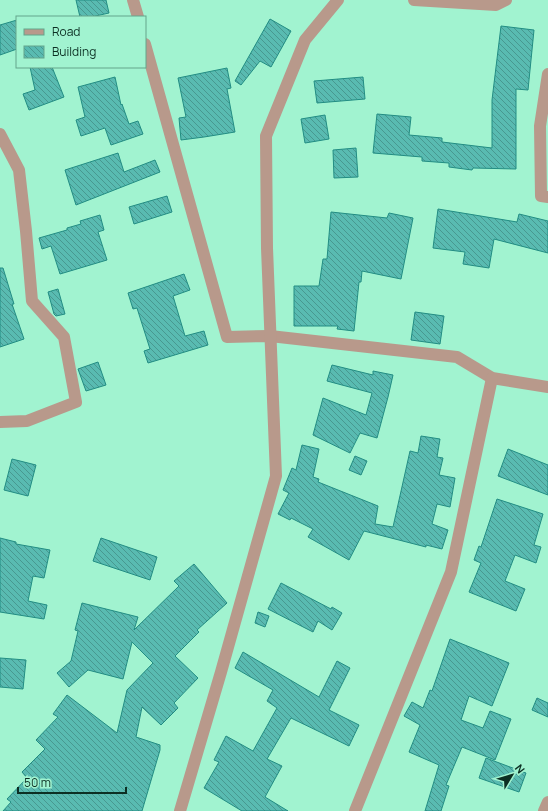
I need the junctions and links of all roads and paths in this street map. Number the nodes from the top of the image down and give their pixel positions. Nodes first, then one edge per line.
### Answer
1 (133, 0) edge
2 (338, 0) edge
3 (414, 0) edge
4 (506, 0) edge
5 (138, 16) edge
6 (146, 48) edge
7 (548, 74) edge
8 (0, 134) edge
9 (548, 197) edge
10 (270, 336) junction
11 (492, 378) junction
12 (548, 387) edge
13 (0, 422) edge
14 (548, 802) edge
15 (180, 811) edge
16 (355, 811) edge
17 (544, 811) edge

1 - 5 street
2 - 10 street
3 - 4 street
6 - 10 street
7 - 9 street
8 - 13 street
10 - 11 street
10 - 15 street
11 - 12 street
11 - 16 street
14 - 17 street

